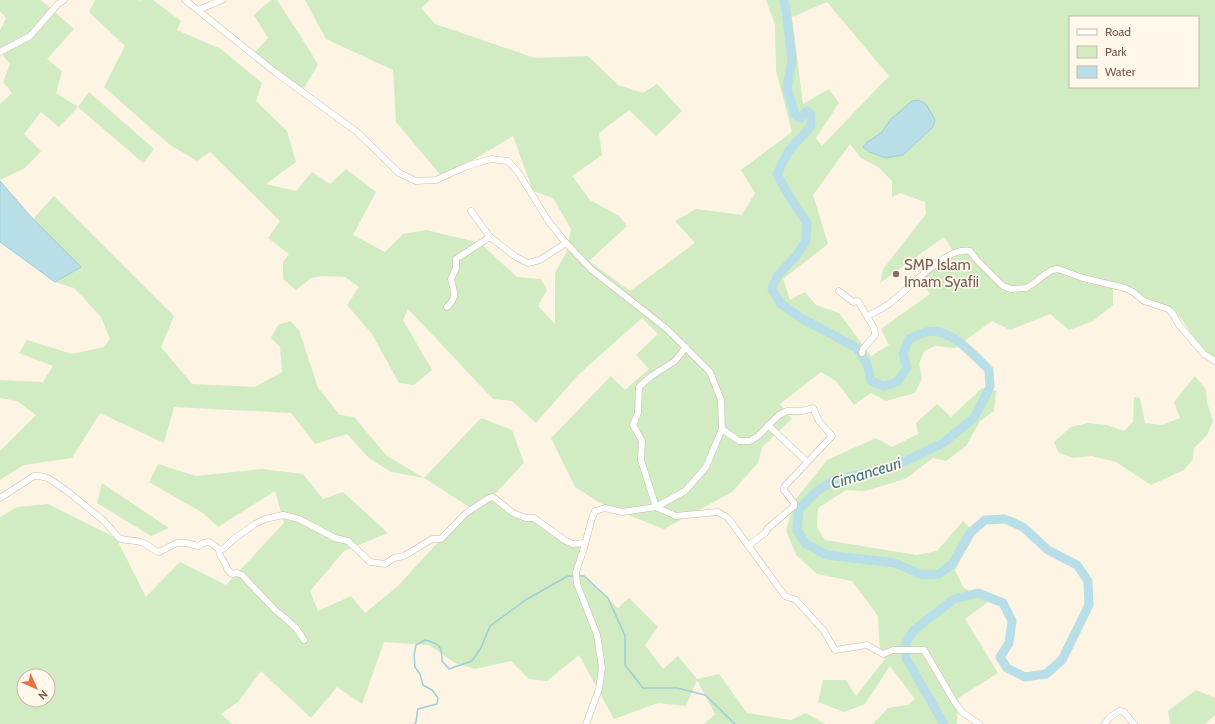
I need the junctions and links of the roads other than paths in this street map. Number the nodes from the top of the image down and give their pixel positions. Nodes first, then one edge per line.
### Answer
1 (64, 0) edge
2 (186, 0) edge
3 (222, 0) edge
4 (198, 10) junction
5 (0, 52) edge
6 (471, 211) dead end
7 (490, 237) junction
8 (566, 243) junction
9 (839, 291) dead end
10 (447, 307) dead end
11 (868, 316) junction
12 (686, 347) junction
13 (862, 353) dead end
14 (1215, 361) edge
15 (768, 425) junction
16 (722, 429) junction
17 (806, 462) junction
18 (0, 498) edge
19 (656, 507) junction
20 (585, 543) junction
21 (749, 545) junction
22 (219, 549) junction
23 (304, 640) dead end
24 (586, 724) edge
25 (979, 724) edge
26 (1105, 724) edge
27 (1134, 724) edge

1 - 5 street
2 - 4 street
3 - 4 street
4 - 8 street
6 - 7 street
7 - 8 street
7 - 10 street
8 - 12 street
9 - 11 street
11 - 13 street
11 - 14 street
12 - 16 street
12 - 19 street
15 - 16 street
15 - 17 street
15 - 17 street
16 - 19 street
17 - 21 street
18 - 22 street
19 - 20 street
19 - 21 street
20 - 22 street
20 - 24 street
21 - 25 street
22 - 23 street
26 - 27 street

